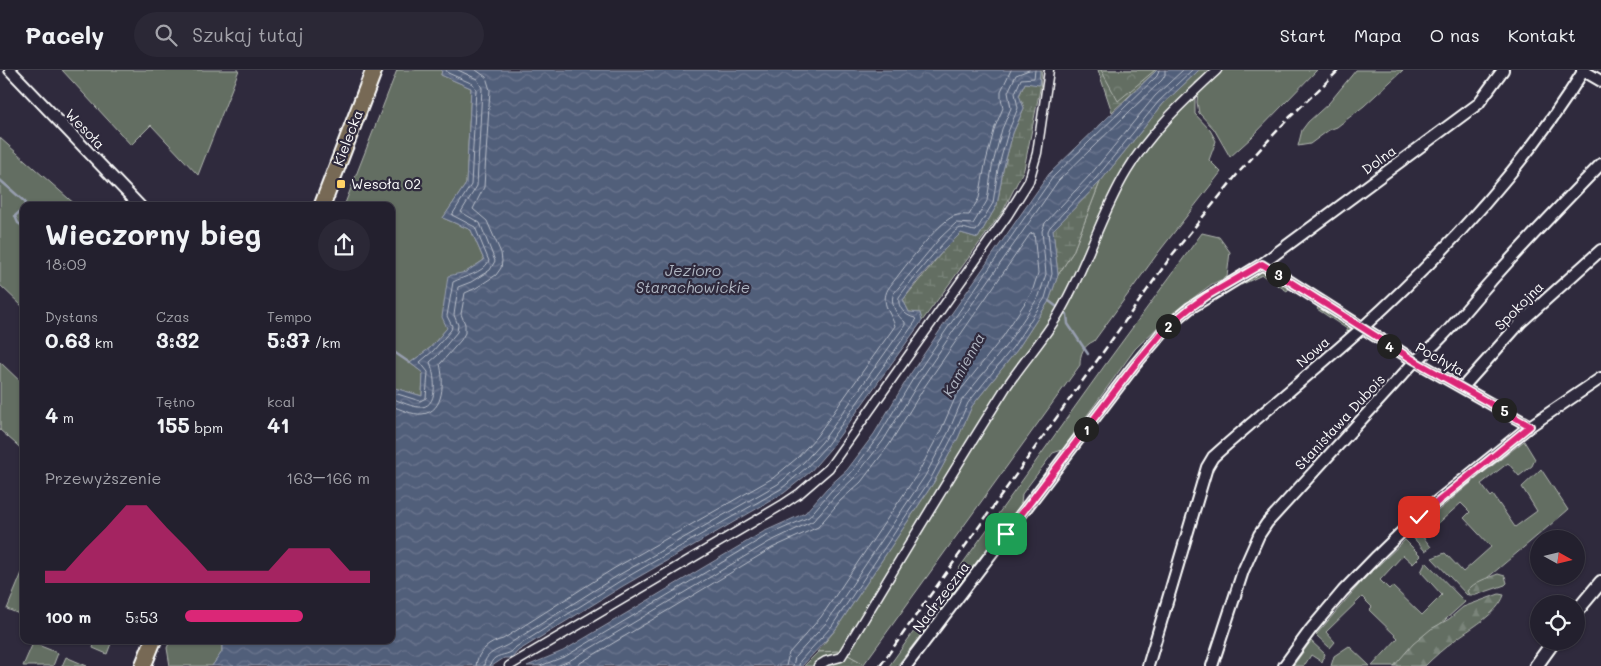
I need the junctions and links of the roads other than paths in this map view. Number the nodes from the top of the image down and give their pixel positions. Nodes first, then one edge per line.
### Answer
1 (10, 70) edge
2 (374, 70) edge
3 (1048, 70) edge
4 (1217, 70) edge
5 (1503, 70) edge
6 (1584, 70) edge
7 (1601, 81) edge
8 (1601, 164) edge
9 (136, 202) edge
10 (324, 202) edge
11 (1601, 250) edge
12 (1262, 264) junction
13 (1361, 328) junction
14 (1415, 361) junction
15 (1601, 378) edge
16 (1463, 387) junction
17 (1530, 426) junction
18 (1601, 582) edge
19 (1585, 601) edge
20 (152, 644) edge
21 (157, 644) edge
22 (1548, 650) edge
23 (143, 666) edge
24 (149, 666) edge
25 (509, 666) edge
26 (818, 666) edge
27 (906, 666) edge
28 (1148, 666) edge
29 (1212, 666) edge
30 (1284, 666) edge
31 (1536, 666) edge

1 - 9 street, Wesoła
2 - 10 main road, Kielecka
3 - 25 street
4 - 26 street
5 - 12 street, Dolna
6 - 7 street
6 - 13 street, Nowa
8 - 14 street, Stanisława Dubois
11 - 16 street, Spokojna
12 - 13 street, Pochyła
12 - 27 street, Nadrzeczna
13 - 14 street, Pochyła
13 - 28 street, Nowa
14 - 16 street, Pochyła
14 - 29 street, Stanisława Dubois
15 - 17 street
16 - 17 street, Pochyła
17 - 30 street
18 - 19 street
20 - 23 main road
21 - 24 main road
22 - 31 street

